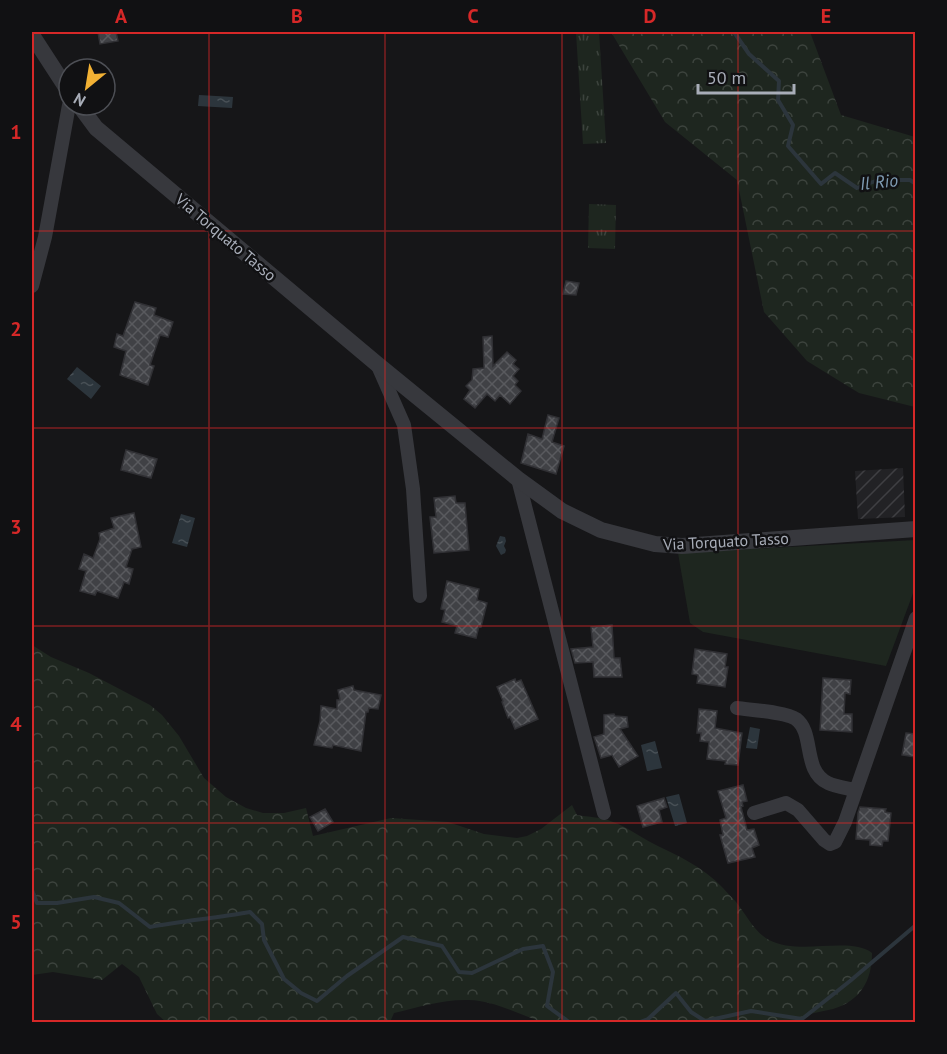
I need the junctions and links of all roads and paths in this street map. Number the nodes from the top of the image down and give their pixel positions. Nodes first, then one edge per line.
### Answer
1 (32, 35) edge
2 (57, 74) edge
3 (67, 117) edge
4 (88, 117) edge
5 (32, 286) edge
6 (377, 364) junction
7 (518, 479) junction
8 (915, 529) edge
9 (420, 596) dead end
10 (915, 618) edge
11 (737, 708) dead end
12 (855, 790) junction
13 (604, 813) dead end
14 (754, 813) dead end

1 - 2 street
3 - 5 street
4 - 6 street, Via Torquato Tasso
6 - 7 street, Via Torquato Tasso
6 - 9 street, Via Torquato Tasso
7 - 8 street, Via Torquato Tasso
7 - 13 street
10 - 12 street
11 - 12 street
12 - 14 street

